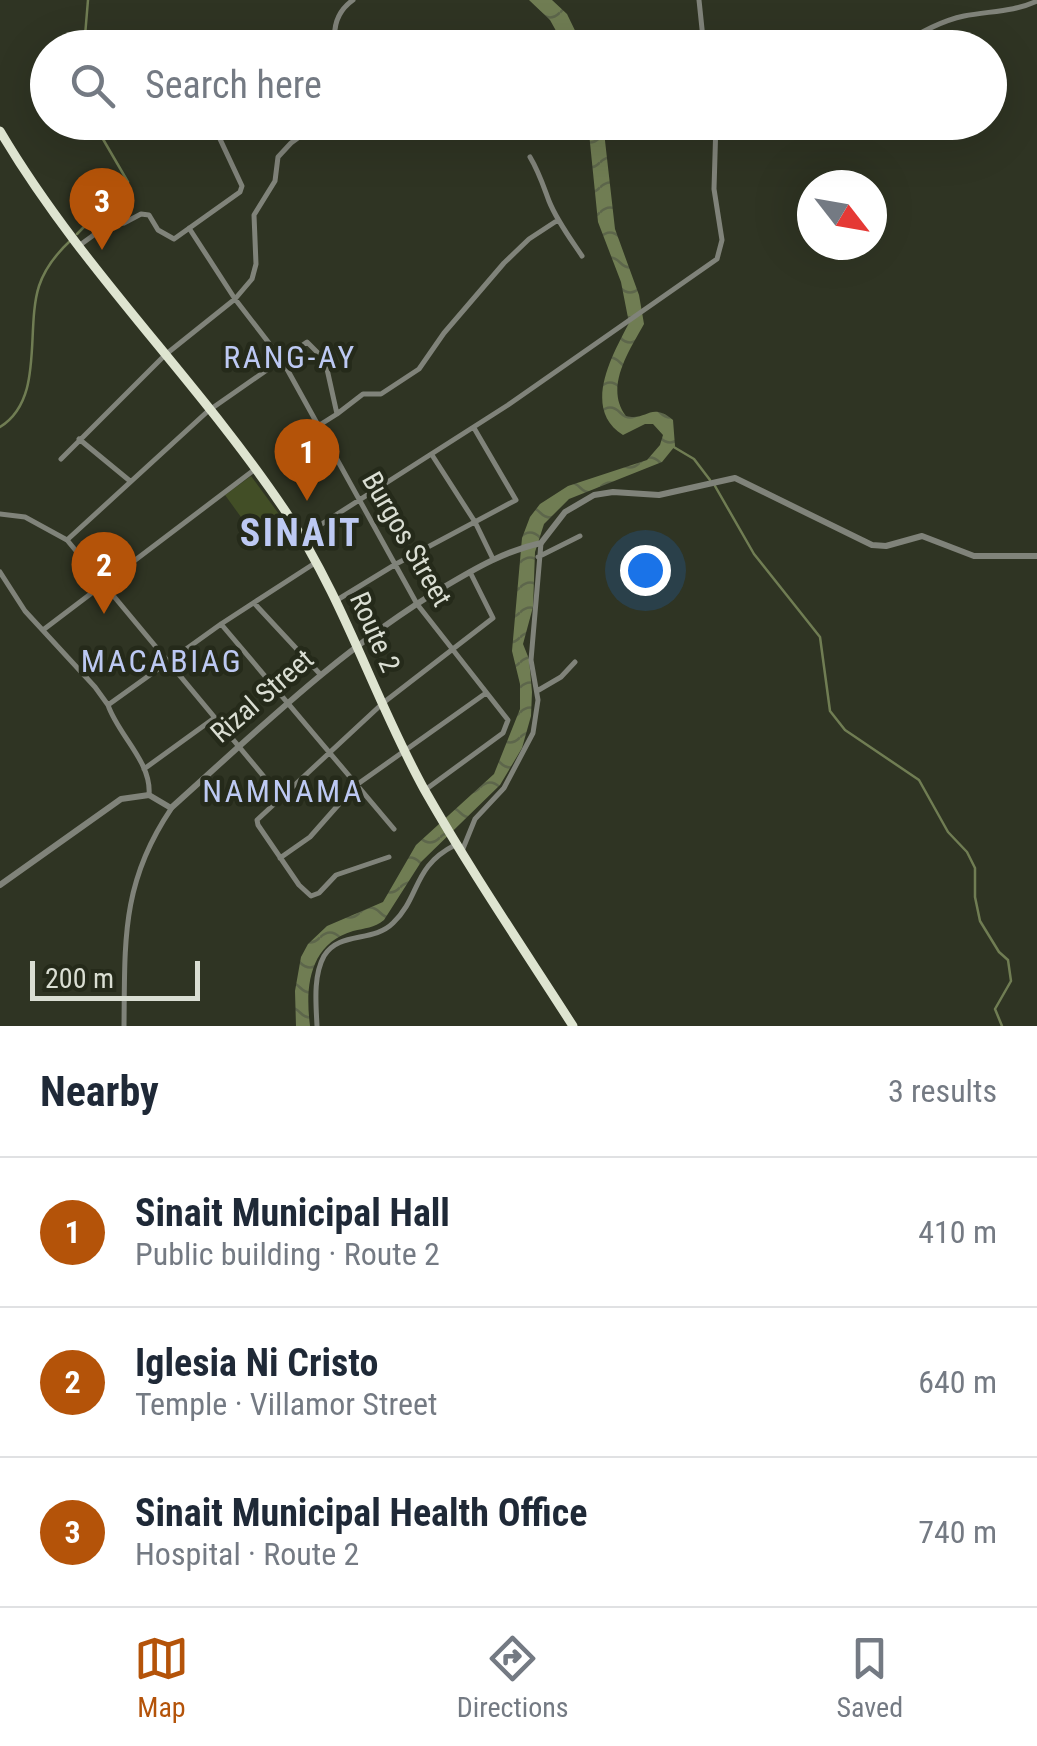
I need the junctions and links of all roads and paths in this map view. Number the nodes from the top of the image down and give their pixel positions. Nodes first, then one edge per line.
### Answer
1 (353, 0) edge
2 (698, 0) edge
3 (1037, 1) edge
4 (336, 30) edge
5 (702, 30) edge
6 (929, 30) edge
7 (0, 132) edge
8 (220, 140) edge
9 (298, 140) edge
10 (715, 140) edge
11 (530, 156) dead end
12 (558, 220) junction
13 (188, 228) junction
14 (76, 247) junction
15 (582, 256) dead end
16 (235, 299) junction
17 (164, 356) junction
18 (282, 360) junction
19 (208, 411) junction
20 (338, 414) junction
21 (318, 426) junction
22 (474, 428) junction
23 (79, 440) junction
24 (432, 455) junction
25 (61, 459) dead end
26 (254, 470) junction
27 (130, 481) junction
28 (360, 500) junction
29 (0, 514) edge
30 (475, 522) junction
31 (301, 536) junction
32 (580, 536) dead end
33 (67, 540) junction
34 (537, 544) junction
35 (1037, 556) edge
36 (538, 558) junction
37 (492, 559) junction
38 (316, 562) junction
39 (396, 564) junction
40 (0, 572) edge
41 (470, 572) junction
42 (103, 583) junction
43 (337, 600) junction
44 (254, 603) junction
45 (417, 604) junction
46 (221, 624) junction
47 (43, 630) junction
48 (358, 646) junction
49 (452, 648) junction
50 (168, 662) junction
51 (574, 662) dead end
52 (320, 674) junction
53 (537, 690) junction
54 (486, 693) junction
55 (288, 702) junction
56 (382, 703) junction
57 (108, 705) junction
58 (214, 719) junction
59 (237, 745) junction
60 (404, 749) junction
61 (329, 754) junction
62 (144, 768) junction
63 (356, 786) junction
64 (425, 790) junction
65 (149, 795) junction
66 (281, 797) junction
67 (171, 808) junction
68 (394, 829) dead end
69 (459, 845) junction
70 (389, 856) dead end
71 (280, 858) junction
72 (0, 885) edge
73 (124, 1026) edge
74 (317, 1026) edge
75 (574, 1026) edge

1 - 4 street
2 - 5 street
3 - 6 street
7 - 14 highway, Route 2
8 - 13 street
9 - 16 street
10 - 22 street
11 - 12 street
12 - 15 street
12 - 20 street
13 - 14 street
13 - 16 street, Burgos Street
14 - 17 highway, Route 2
16 - 17 street
16 - 18 street, Burgos Street
17 - 19 highway, Route 2
17 - 23 street
18 - 19 street
18 - 20 street
18 - 21 street, Burgos Street
19 - 26 highway, Route 2
19 - 27 street
20 - 21 street
21 - 28 street, Burgos Street
22 - 24 street
22 - 30 street
23 - 25 street
23 - 27 street
24 - 28 street
24 - 30 street
26 - 31 highway, Route 2
26 - 42 street
27 - 33 street
28 - 31 street
28 - 39 street, Burgos Street
29 - 33 street
30 - 37 street
30 - 39 street
31 - 38 highway, Route 2
32 - 36 street
33 - 42 street
34 - 35 street
34 - 36 street
34 - 37 street, Rizal Street
36 - 53 street
37 - 41 street, Rizal Street
38 - 43 highway, Route 2
38 - 44 street
39 - 43 street
39 - 45 street, Burgos Street
40 - 47 street
41 - 45 street, Rizal Street
41 - 49 street
42 - 47 street
42 - 50 street
43 - 48 highway, Route 2
44 - 46 street
44 - 52 street
45 - 48 street, Rizal Street
45 - 49 street, Burgos Street
46 - 50 street
46 - 55 street
47 - 57 street
48 - 52 street, Rizal Street
48 - 56 highway, Route 2
49 - 54 street, Burgos Street
49 - 56 street
50 - 57 street
50 - 58 street
51 - 53 street
52 - 55 street, Rizal Street
53 - 69 street
54 - 60 street
54 - 64 street, Burgos Street
55 - 59 street, Rizal Street
55 - 61 street
56 - 60 highway, Route 2
56 - 61 street
57 - 62 street
58 - 59 street
58 - 62 street
59 - 66 street
59 - 67 street, Rizal Street
60 - 63 street
60 - 64 highway, Route 2
61 - 63 street
61 - 66 street
62 - 65 street
63 - 68 street
63 - 71 street
64 - 69 highway, Route 2
65 - 67 street
65 - 72 street
66 - 71 street
67 - 73 street, Rizal Street
69 - 74 street
69 - 75 highway, Route 2
70 - 71 street

